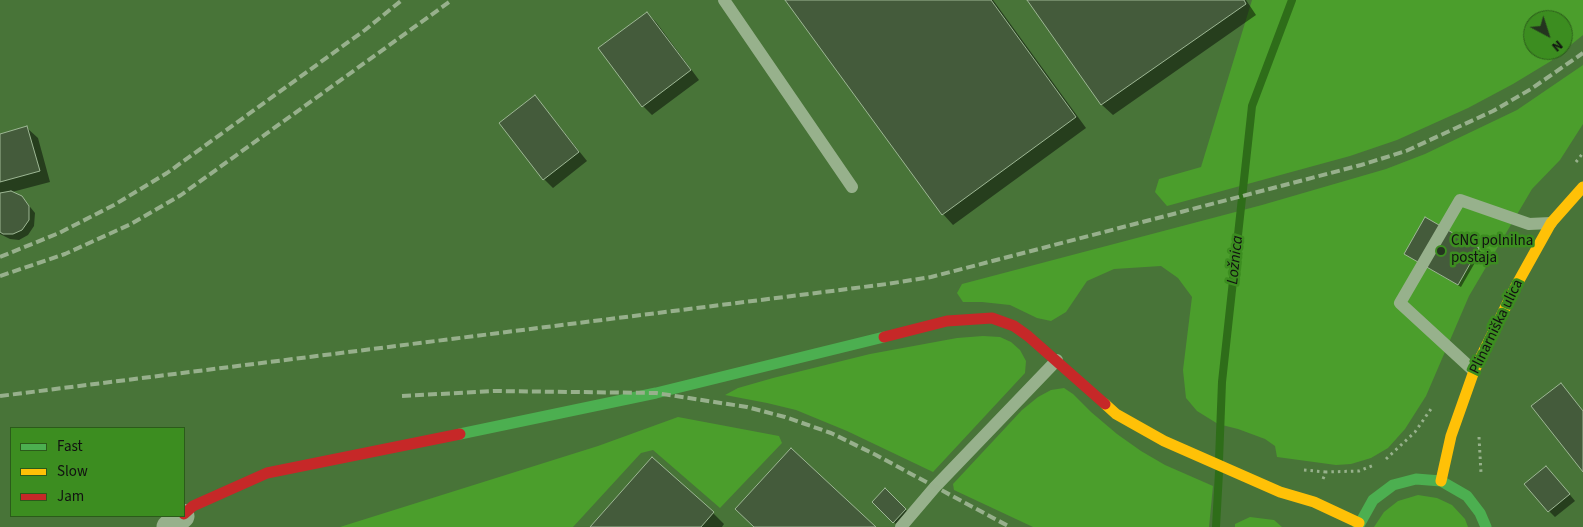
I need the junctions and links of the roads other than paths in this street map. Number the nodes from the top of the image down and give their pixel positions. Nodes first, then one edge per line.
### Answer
1 (724, 0) edge
2 (852, 187) dead end
3 (1583, 187) edge
4 (1551, 223) junction
5 (1057, 360) junction
6 (1474, 371) junction
7 (1441, 481) junction
8 (185, 513) edge
9 (181, 517) edge
10 (1359, 525) edge
11 (169, 527) edge
12 (901, 527) edge
13 (1486, 527) edge

1 - 2 lane
3 - 4 street, Plinarniška ulica
4 - 6 street, Plinarniška ulica
4 - 6 lane
5 - 8 street
5 - 10 street
5 - 12 lane
6 - 7 street, Plinarniška ulica
7 - 10 street
7 - 13 street
9 - 11 street

